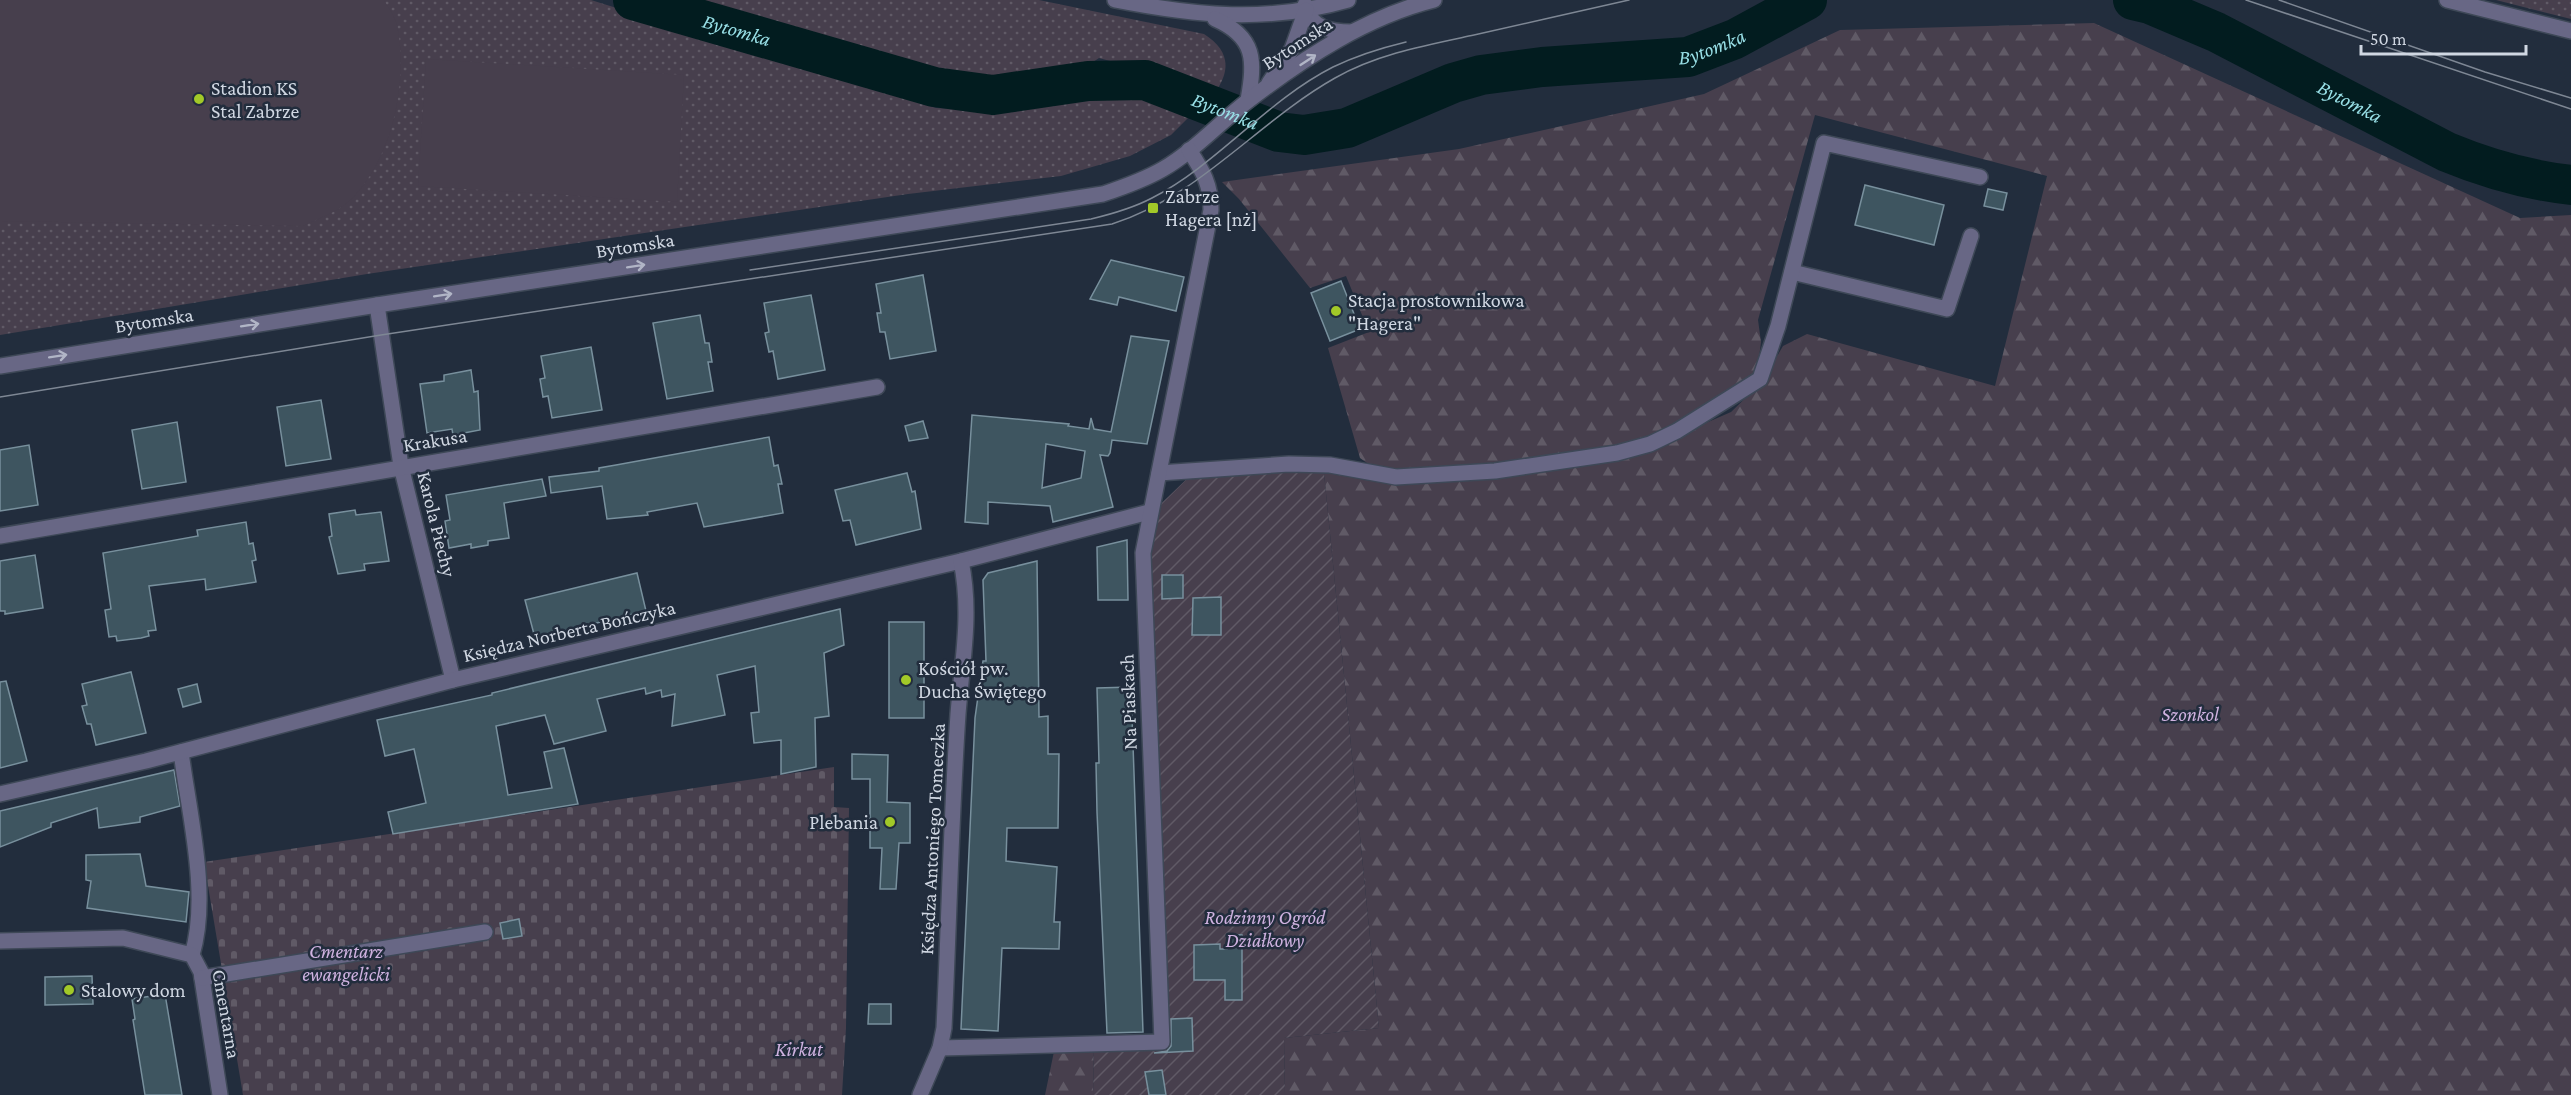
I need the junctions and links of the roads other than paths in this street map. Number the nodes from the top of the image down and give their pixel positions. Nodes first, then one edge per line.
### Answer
1 (1115, 0) edge
2 (1272, 0) edge
3 (1348, 0) edge
4 (1434, 0) edge
5 (2447, 0) edge
6 (1305, 5) edge
7 (1206, 15) junction
8 (1248, 16) junction
9 (2571, 31) edge
10 (1351, 32) junction
11 (1265, 88) junction
12 (1248, 100) junction
13 (1189, 150) junction
14 (1980, 177) dead end
15 (1971, 236) dead end
16 (1792, 272) junction
17 (377, 305) junction
18 (0, 366) edge
19 (877, 387) dead end
20 (401, 466) junction
21 (1159, 473) junction
22 (1149, 512) junction
23 (0, 536) edge
24 (961, 561) junction
25 (453, 680) junction
26 (181, 752) junction
27 (0, 794) edge
28 (484, 933) dead end
29 (0, 941) edge
30 (192, 955) junction
31 (202, 978) junction
32 (940, 1048) junction
33 (220, 1095) edge
34 (920, 1095) edge

1 - 7 street, Bytomska
2 - 8 street
3 - 6 street, Bytomska
4 - 10 street, Bytomska
5 - 9 street
6 - 8 street, Bytomska
6 - 10 street, Bytomska
6 - 11 street, Bytomska
7 - 8 street, Bytomska
7 - 12 street, Bytomska
11 -> 10 street, Bytomska
11 - 12 street, Bytomska
12 - 13 street, Bytomska
17 -> 13 street, Bytomska
13 - 21 street, Na Piaskach
14 - 16 street
15 - 16 street
16 - 21 street
18 -> 17 street, Bytomska
17 - 20 street, Karola Piechy
19 - 20 street, Krakusa
20 - 23 street, Krakusa
20 - 25 street, Karola Piechy
21 - 22 street, Na Piaskach
22 - 24 street, Księdza Norberta Bończyka
22 - 32 street, Na Piaskach
24 - 25 street, Księdza Norberta Bończyka
24 - 32 street, Księdza Antoniego Tomeczka
25 - 26 street, Księdza Norberta Bończyka
26 - 27 street, Księdza Norberta Bończyka
26 - 30 street
28 - 31 street
29 - 30 street, Cmentarna
30 - 31 street, Cmentarna
31 - 33 street, Cmentarna
32 - 34 street, Księdza Antoniego Tomeczka

